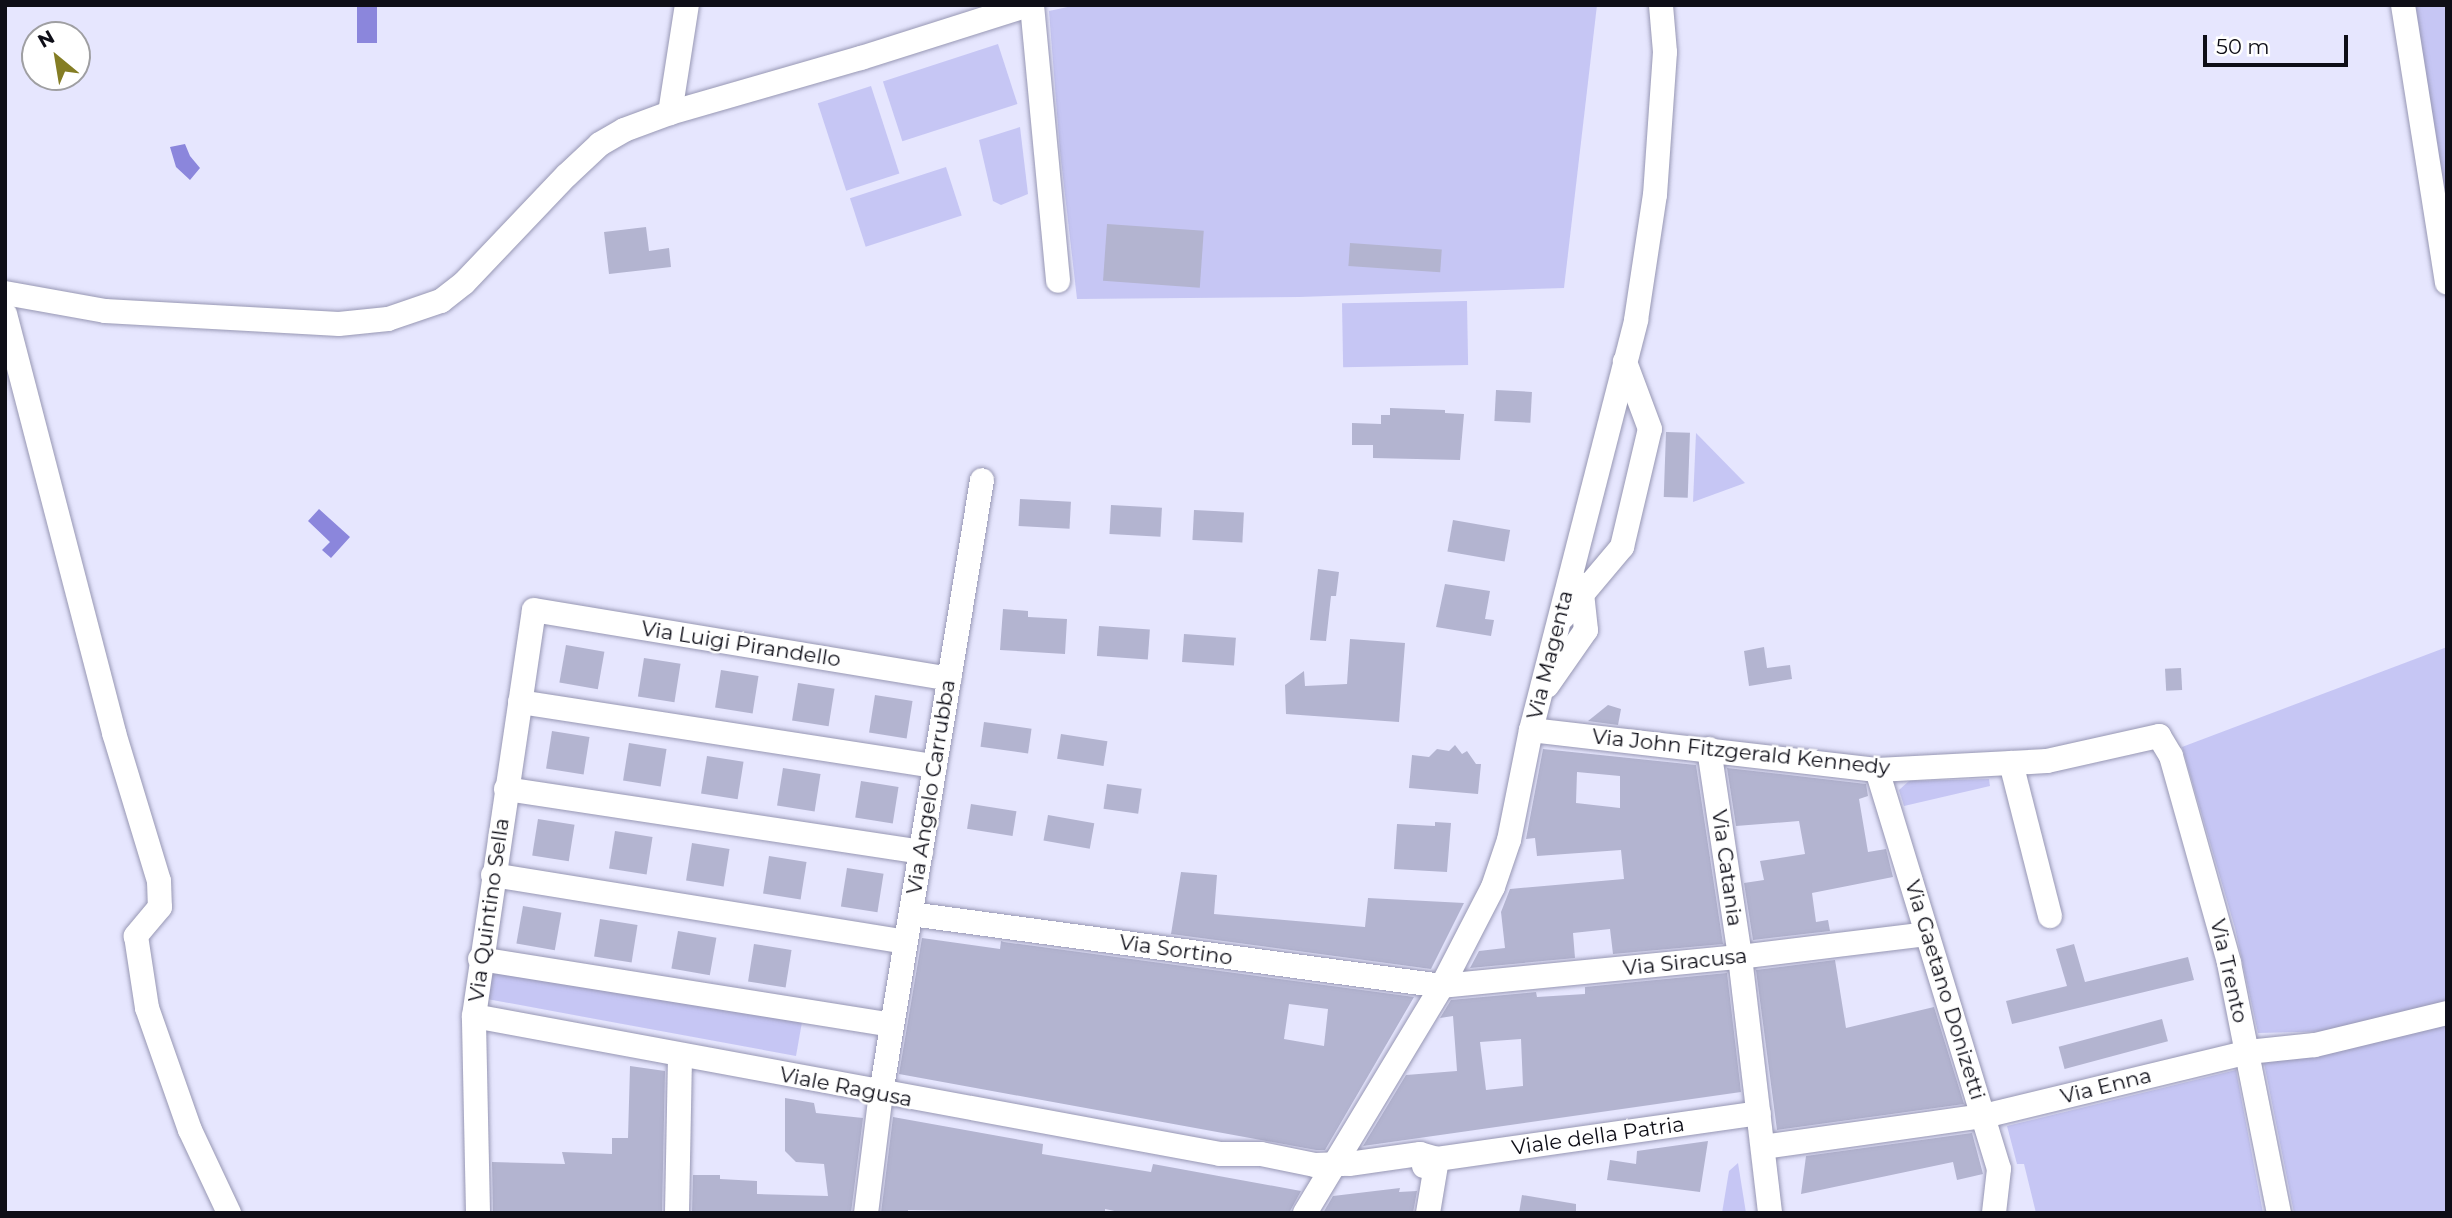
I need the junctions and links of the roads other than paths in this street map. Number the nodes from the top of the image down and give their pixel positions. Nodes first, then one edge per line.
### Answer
1 (687, 5) edge
2 (1030, 5) edge
3 (1661, 5) edge
4 (1675, 5) edge
5 (2403, 5) edge
6 (1665, 52) junction
7 (670, 113) junction
8 (1058, 281) dead end
9 (2447, 283) edge
10 (5, 293) edge
11 (5, 314) edge
12 (1625, 362) junction
13 (982, 480) dead end
14 (1577, 547) junction
15 (1582, 594) junction
16 (534, 610) joint
17 (1558, 623) junction
18 (949, 679) junction
19 (1540, 695) junction
20 (520, 702) junction
21 (1531, 730) junction
22 (2159, 736) joint
23 (1709, 749) junction
24 (2011, 763) junction
25 (935, 766) junction
26 (1877, 770) junction
27 (506, 789) junction
28 (921, 852) junction
29 (493, 875) junction
30 (911, 914) junction
31 (2050, 916) dead end
32 (1927, 934) junction
33 (906, 942) junction
34 (1740, 957) junction
35 (480, 959) junction
36 (1442, 986) junction
37 (2447, 1013) edge
38 (474, 1016) junction
39 (892, 1026) junction
40 (2248, 1052) junction
41 (680, 1055) junction
42 (881, 1093) junction
43 (1759, 1113) junction
44 (1984, 1116) junction
45 (1763, 1147) junction
46 (1437, 1159) junction
47 (1328, 1174) junction
48 (229, 1213) edge
49 (478, 1213) edge
50 (677, 1213) edge
51 (866, 1213) edge
52 (1305, 1213) edge
53 (1428, 1213) edge
54 (1770, 1213) edge
55 (1994, 1213) edge
56 (2279, 1213) edge

1 - 7 street
2 - 7 street
2 - 8 street
3 - 6 street
4 - 6 street
5 - 9 street
6 - 12 street, Via Magenta
7 - 10 street
11 - 48 street
12 - 14 street, Via Magenta
12 - 15 street
13 - 18 street, Via Angelo Carrubba
14 - 15 street
14 - 17 street, Via Magenta
15 - 17 street
15 - 19 street
16 - 18 street, Via Luigi Pirandello
16 - 20 street, Via Quintino Sella
17 - 19 street, Via Magenta
18 - 25 street, Via Angelo Carrubba
19 - 21 street, Via Magenta
20 - 25 street
20 - 27 street, Via Quintino Sella
21 - 23 street, Via John Fitzgerald Kennedy
21 - 36 street, Via Magenta
22 - 24 street, Via John Fitzgerald Kennedy
22 - 40 street, Via Trento
23 - 26 street, Via John Fitzgerald Kennedy
23 - 34 street, Via Catania
24 - 26 street, Via John Fitzgerald Kennedy
24 - 31 street
25 - 28 street, Via Angelo Carrubba
26 - 32 street, Via Gaetano Donizetti
27 - 28 street
27 - 29 street, Via Quintino Sella
28 - 30 street, Via Angelo Carrubba
29 - 33 street
29 - 35 street, Via Quintino Sella
30 - 33 street, Via Angelo Carrubba
30 - 36 street, Via Sortino
32 - 34 street, Via Siracusa
32 - 44 street, Via Gaetano Donizetti
33 - 39 street, Via Angelo Carrubba
34 - 36 street, Via Siracusa
34 - 43 street, Via Catania
35 - 38 street, Via Quintino Sella
35 - 39 street
36 - 47 street, Via Magenta
37 - 40 street, Via Enna
38 - 41 street, Viale Ragusa
38 - 49 street, Via Quintino Sella
39 - 42 street, Via Angelo Carrubba
40 - 44 street, Via Enna
40 - 56 street, Via Trento
41 - 42 street, Viale Ragusa
41 - 50 street
42 - 47 street, Viale Ragusa
42 - 51 street, Via Angelo Carrubba
43 - 45 street, Via Catania
43 - 46 street, Viale della Patria
44 - 45 street, Via Enna
44 - 55 street, Via Gaetano Donizetti
45 - 54 street, Via Catania
46 - 47 street, Viale della Patria
46 - 53 street
47 - 52 street, Via Magenta

